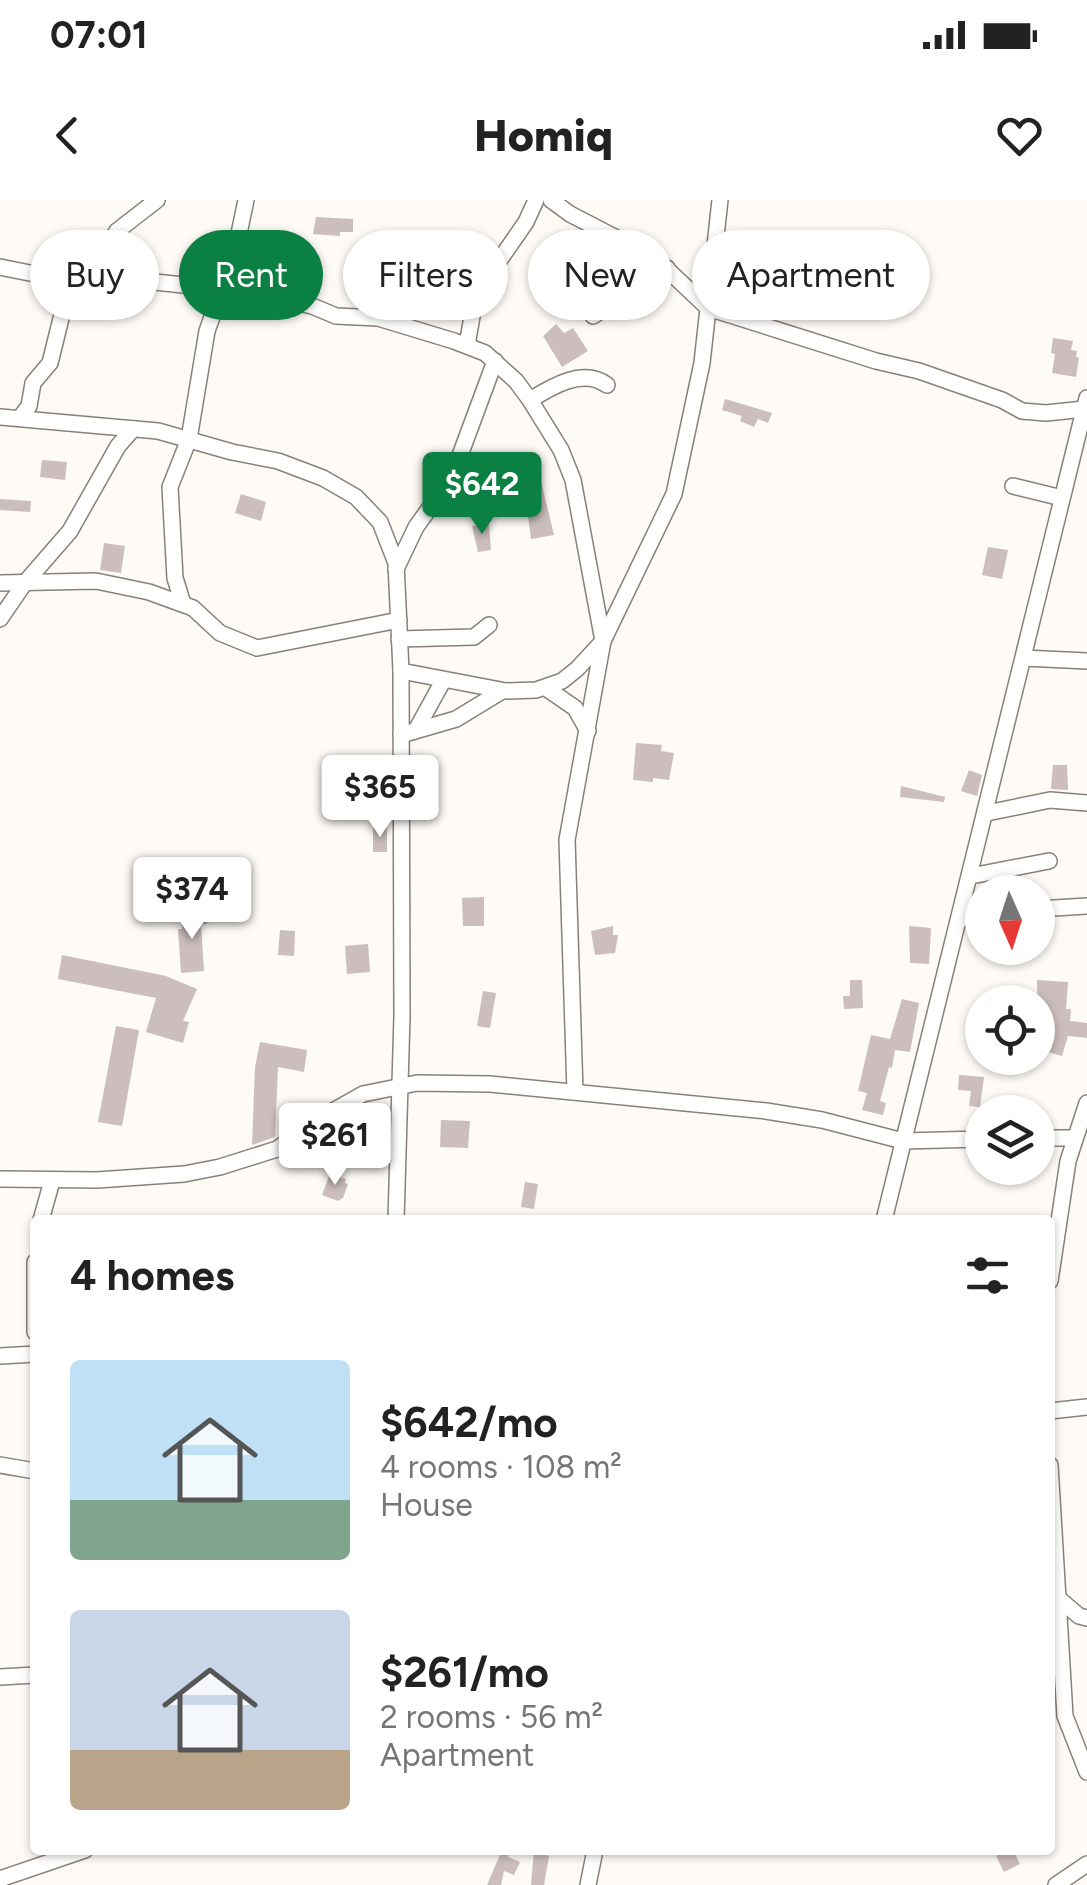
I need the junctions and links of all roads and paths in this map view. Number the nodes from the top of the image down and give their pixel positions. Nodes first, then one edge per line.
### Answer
1 (157, 200) edge
2 (246, 200) edge
3 (536, 200) edge
4 (551, 200) edge
5 (720, 200) edge
6 (119, 230) edge
7 (240, 230) edge
8 (602, 230) edge
9 (717, 230) edge
10 (0, 267) edge
11 (672, 273) edge
12 (30, 275) edge
13 (692, 292) edge
14 (323, 311) edge
15 (61, 320) edge
16 (210, 320) edge
17 (706, 320) edge
18 (746, 320) edge
19 (467, 345) junction
20 (495, 362) junction
21 (607, 385) dead end
22 (530, 400) junction
23 (1086, 401) edge
24 (0, 417) edge
25 (20, 418) junction
26 (133, 429) junction
27 (190, 439) junction
28 (1013, 486) dead end
29 (1062, 498) junction
30 (396, 569) junction
31 (0, 583) edge
32 (24, 584) junction
33 (184, 604) junction
34 (0, 619) edge
35 (398, 620) junction
36 (489, 625) dead end
37 (400, 639) junction
38 (603, 641) junction
39 (1024, 658) junction
40 (1087, 661) edge
41 (401, 671) junction
42 (444, 681) junction
43 (546, 688) junction
44 (502, 691) junction
45 (588, 731) junction
46 (408, 733) junction
47 (1087, 803) edge
48 (987, 813) junction
49 (1049, 862) dead end
50 (971, 875) edge
51 (977, 875) edge
52 (965, 899) edge
53 (1087, 906) edge
54 (1055, 908) edge
55 (965, 918) edge
56 (960, 919) junction
57 (401, 1084) junction
58 (575, 1092) junction
59 (1087, 1102) edge
60 (1055, 1138) edge
61 (1075, 1138) junction
62 (965, 1139) edge
63 (904, 1141) junction
64 (1068, 1161) junction
65 (1087, 1165) edge
66 (0, 1179) edge
67 (52, 1181) junction
68 (42, 1215) edge
69 (396, 1215) edge
70 (885, 1215) edge
71 (1055, 1248) edge
72 (30, 1354) edge
73 (0, 1356) edge
74 (1087, 1407) edge
75 (1055, 1410) edge
76 (0, 1465) edge
77 (30, 1470) edge
78 (1055, 1548) edge
79 (1058, 1598) junction
80 (1087, 1618) edge
81 (30, 1675) edge
82 (0, 1677) edge
83 (1056, 1692) edge
84 (1087, 1772) edge
85 (70, 1855) edge
86 (593, 1855) edge
87 (1087, 1864) edge
88 (0, 1878) edge
89 (588, 1885) edge
90 (1056, 1885) edge

1 - 6 street
2 - 7 street
3 - 19 street
4 - 8 street
5 - 9 street
10 - 12 street
11 - 13 street
14 - 19 street
15 - 25 street
16 - 27 street
17 - 38 street
18 - 23 street
19 - 20 street
20 - 22 street
20 - 30 street
21 - 22 street
22 - 38 street
23 - 29 street
24 - 25 street
25 - 26 street
26 - 27 street
26 - 32 street
27 - 30 street
27 - 33 street
28 - 29 street
29 - 39 street
30 - 35 street
31 - 32 street
32 - 33 street
32 - 34 street
33 - 35 street
35 - 37 street
36 - 37 street
37 - 41 street
38 - 43 street
38 - 45 street
39 - 40 street
39 - 48 street
41 - 42 street
41 - 46 street
42 - 44 street
42 - 46 street
43 - 44 street
43 - 45 street
44 - 46 street
45 - 58 street
46 - 57 street
47 - 48 street
48 - 50 street
49 - 51 street
52 - 56 street
53 - 54 street
55 - 56 street
56 - 63 street
57 - 58 street
57 - 67 street
57 - 69 street
58 - 63 street
59 - 61 street
60 - 61 street
61 - 64 street
62 - 63 street
63 - 70 street
64 - 65 street
64 - 71 street
66 - 67 street
67 - 68 street
72 - 73 street
74 - 75 street
76 - 77 street
78 - 79 street
79 - 80 street
79 - 83 street
81 - 82 street
83 - 84 street
85 - 88 street
86 - 89 street
87 - 90 street

